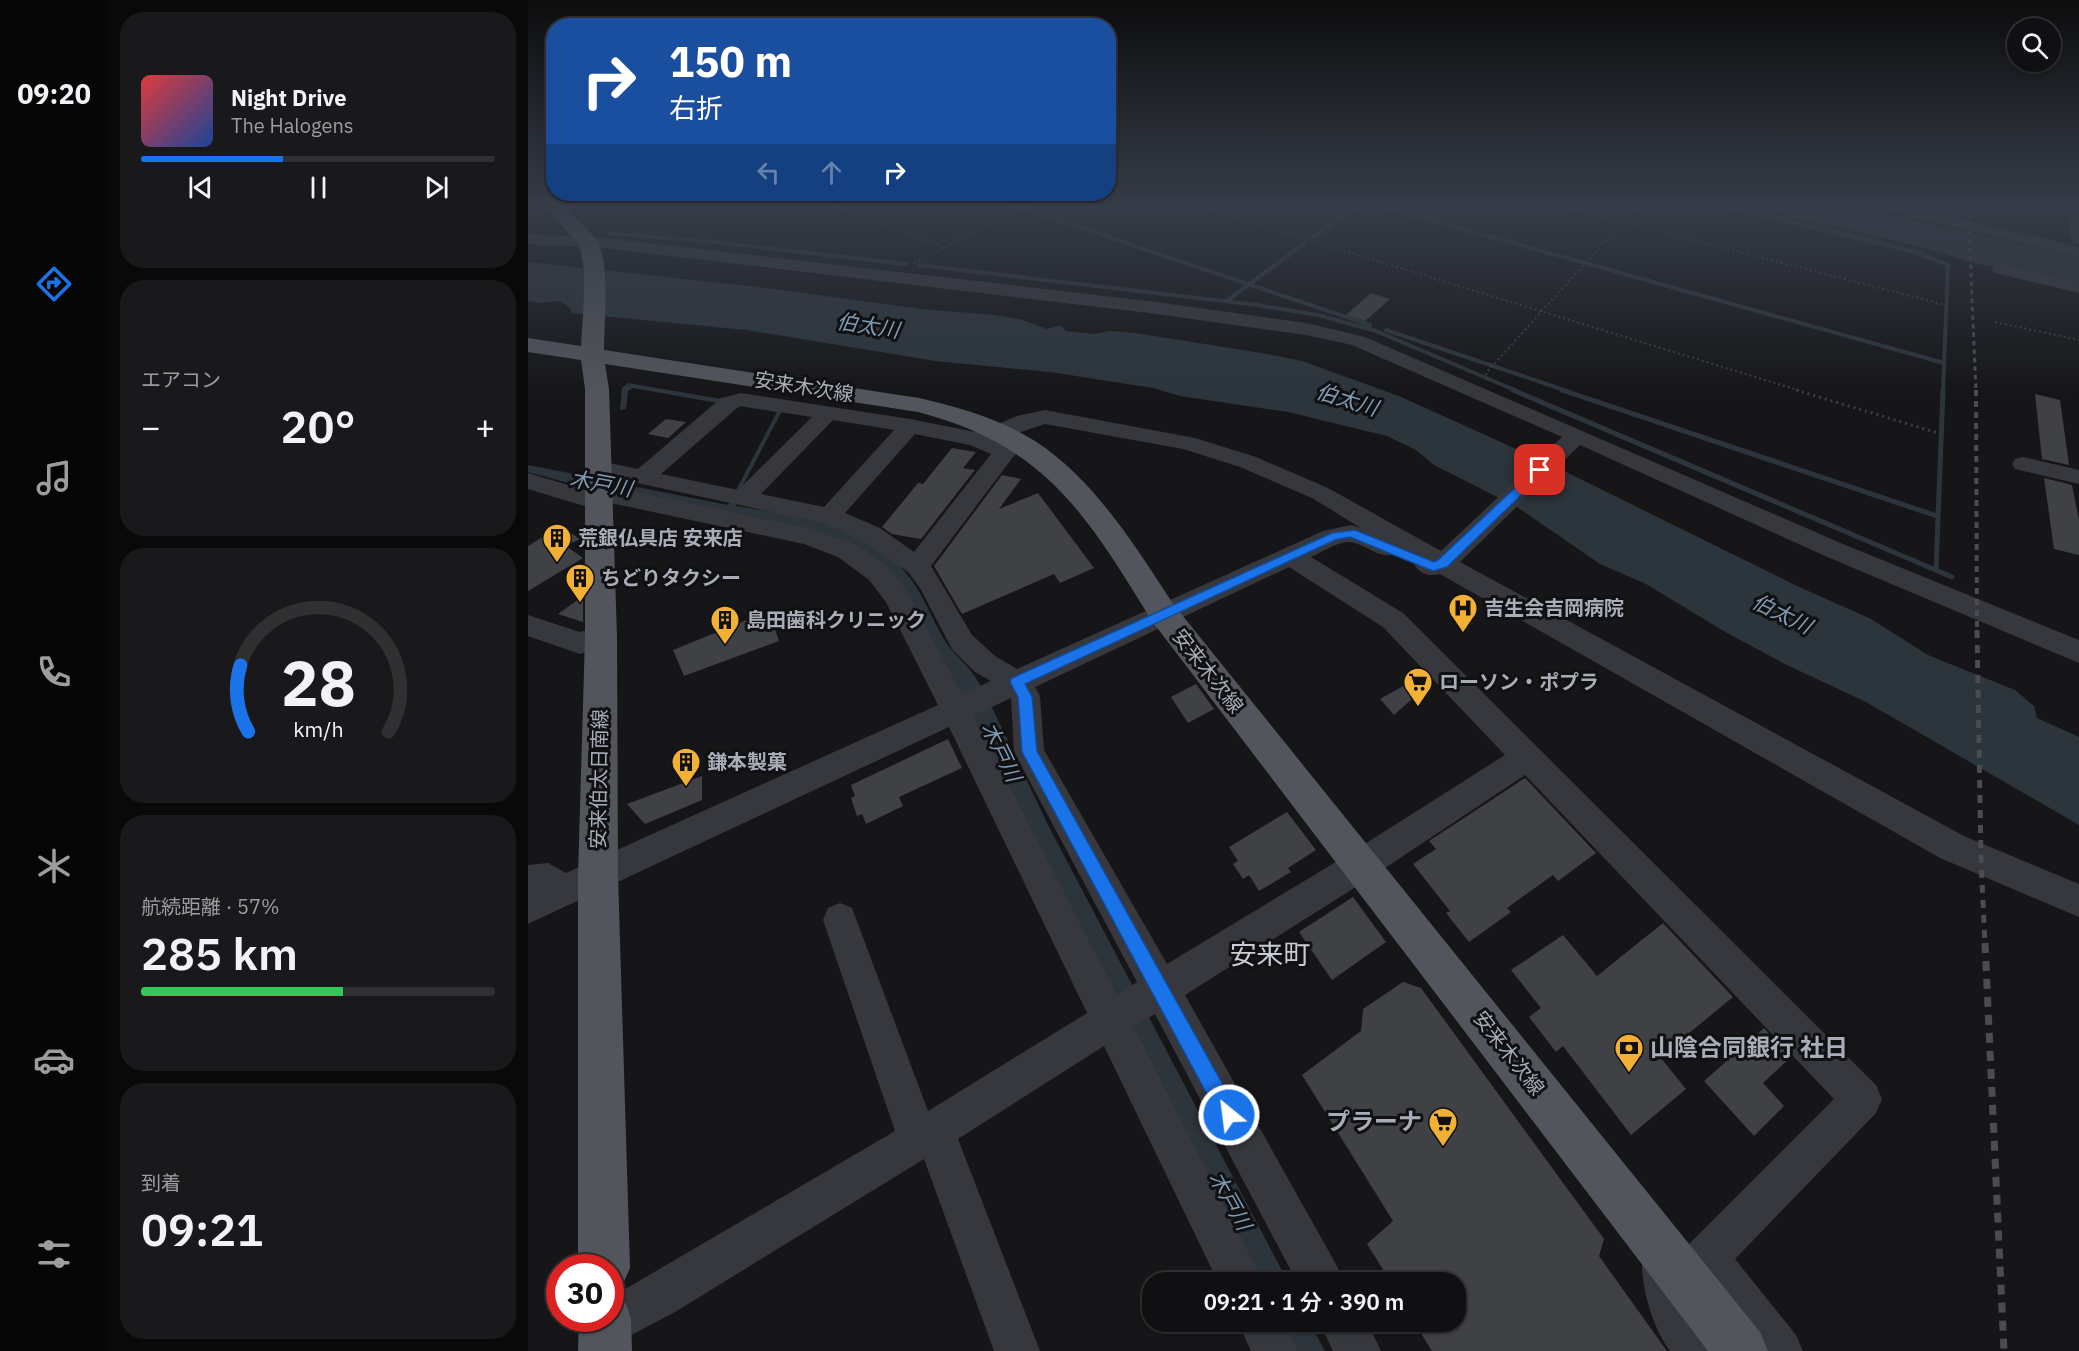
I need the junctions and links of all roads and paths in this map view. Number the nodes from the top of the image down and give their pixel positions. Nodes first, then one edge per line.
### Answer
1 (592, 268) edge
2 (790, 268) edge
3 (1269, 268) edge
4 (1398, 268) edge
5 (1581, 268) edge
6 (1802, 268) edge
7 (2001, 269) dead end
8 (2079, 288) edge
9 (1226, 304) dead end
10 (1945, 305) dead end
11 (1541, 312) junction
12 (1995, 322) dead end
13 (2079, 340) edge
14 (528, 345) edge
15 (593, 348) junction
16 (1495, 384) dead end
17 (829, 412) junction
18 (910, 426) junction
19 (1938, 433) dead end
20 (1573, 439) junction
21 (1007, 443) junction
22 (2024, 464) dead end
23 (2079, 477) edge
24 (642, 478) junction
25 (528, 481) edge
26 (598, 484) junction
27 (743, 498) junction
28 (829, 516) junction
29 (1290, 556) junction
30 (1445, 560) junction
31 (917, 566) junction
32 (1163, 613) junction
33 (528, 626) edge
34 (601, 637) junction
35 (2079, 652) edge
36 (1016, 682) junction
37 (969, 703) junction
38 (1527, 757) junction
39 (1361, 865) junction
40 (528, 881) edge
41 (579, 883) junction
42 (2079, 901) edge
43 (528, 907) edge
44 (840, 920) dead end
45 (1133, 1007) junction
46 (926, 1135) junction
47 (1659, 1244) junction
48 (603, 1254) edge
49 (1696, 1268) junction
50 (1237, 1272) edge
51 (1314, 1272) edge
52 (624, 1319) edge
53 (1266, 1332) edge
54 (1348, 1332) edge
55 (1017, 1351) edge
56 (1275, 1351) edge
57 (1358, 1351) edge
58 (1698, 1351) edge
59 (1741, 1351) edge
60 (1780, 1351) edge

1 - 15 main road
2 - 20 street
3 - 9 path
4 - 11 path
5 - 11 path
6 - 10 path
7 - 8 street
11 - 16 path
11 - 19 path
12 - 13 path
14 - 15 main road
15 - 21 main road, 安来木次線
15 - 26 main road, 安来伯太日南線
17 - 18 street
17 - 24 street
17 - 27 street
18 - 21 street
18 - 28 street
20 - 30 street
20 - 35 street
21 - 30 street
21 - 31 street
21 - 32 main road, 安来木次線
22 - 23 street
24 - 26 street
24 - 27 street
25 - 26 street
26 - 34 main road, 安来伯太日南線
26 - 37 street
27 - 28 street
28 - 31 street
29 - 30 street
29 - 32 street
29 - 38 street
30 - 42 street
31 - 36 street
32 - 36 street
32 - 39 main road, 安来木次線
33 - 34 street
34 - 41 main road, 安来伯太日南線
36 - 37 street
36 - 45 street
37 - 41 street
37 - 45 street
38 - 39 street
38 - 49 street
39 - 45 street
39 - 47 main road, 安来木次線
40 - 41 street
41 - 43 street
41 - 48 main road, 安来伯太日南線
44 - 46 street
45 - 46 street
45 - 50 street
45 - 51 street
46 - 52 street
46 - 55 street
47 - 49 main road, 安来木次線
47 - 58 street
49 - 59 main road, 安来木次線
49 - 60 street
53 - 56 street
54 - 57 street

